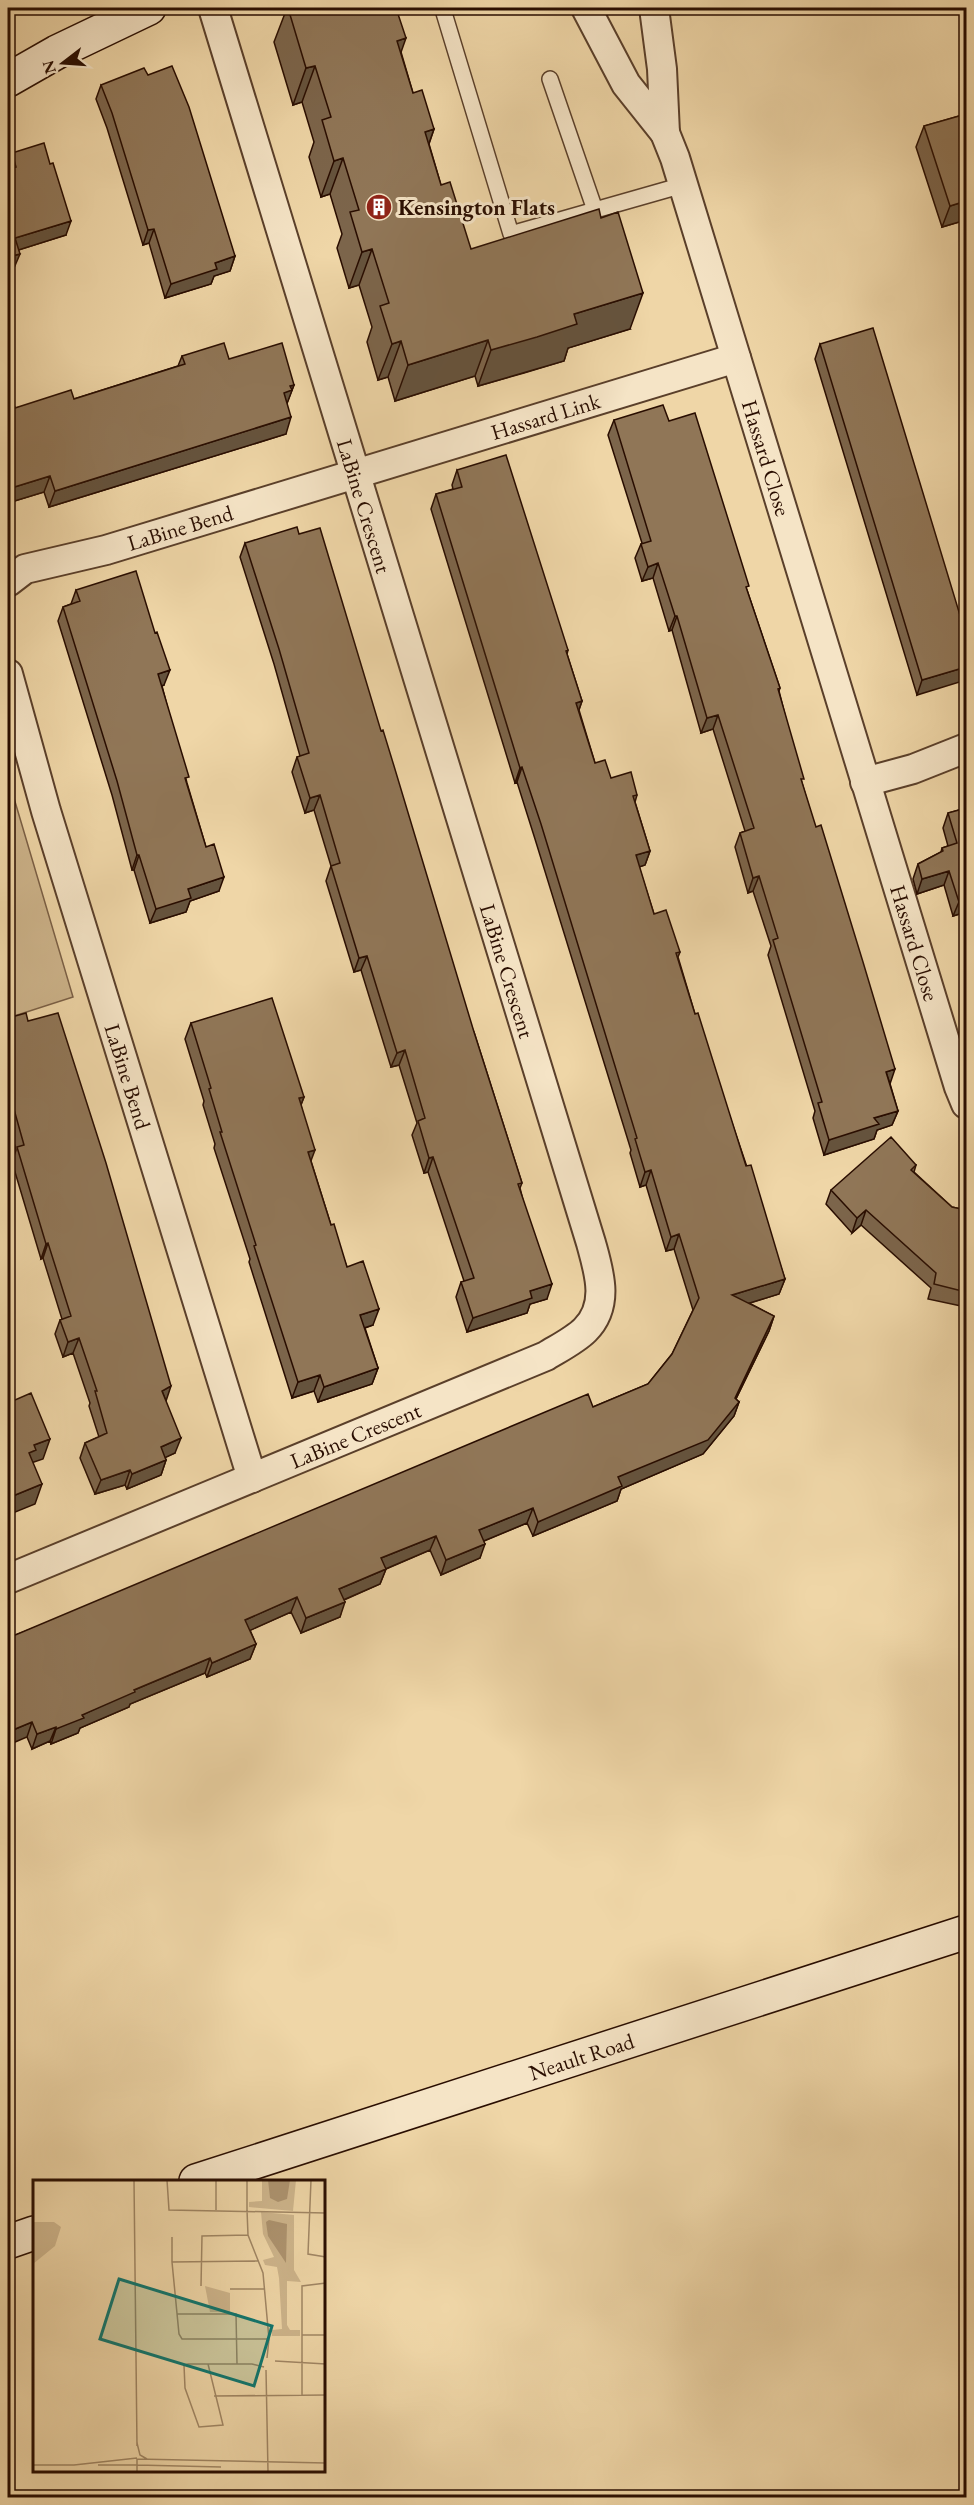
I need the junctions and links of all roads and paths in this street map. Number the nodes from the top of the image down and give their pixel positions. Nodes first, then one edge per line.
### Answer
1 (149, 8) edge
2 (213, 8) edge
3 (586, 8) edge
4 (654, 8) edge
5 (444, 13) dead end
6 (550, 79) dead end
7 (8, 80) edge
8 (665, 134) junction
9 (683, 185) junction
10 (595, 210) junction
11 (736, 358) junction
12 (355, 474) junction
13 (8, 582) edge
14 (8, 674) edge
15 (966, 748) edge
16 (865, 782) junction
17 (966, 1104) edge
18 (252, 1478) junction
19 (8, 1579) edge
20 (966, 1932) edge
21 (199, 2180) edge
22 (33, 2234) edge
23 (8, 2242) edge

1 - 7 main road
2 - 12 street, LaBine Crescent
3 - 8 street, Hassard Close
4 - 8 street, Hassard Close
5 - 10 lane
6 - 10 lane
8 - 9 street, Hassard Close
9 - 10 lane
9 - 11 street, Hassard Close
11 - 12 street, Hassard Link
11 - 16 street, Hassard Close
12 - 13 street, LaBine Bend
12 - 18 street, LaBine Crescent
14 - 18 street, LaBine Bend
15 - 16 street
16 - 17 street, Hassard Close
18 - 19 street, LaBine Crescent
20 - 21 main road, Neault Road
22 - 23 main road

